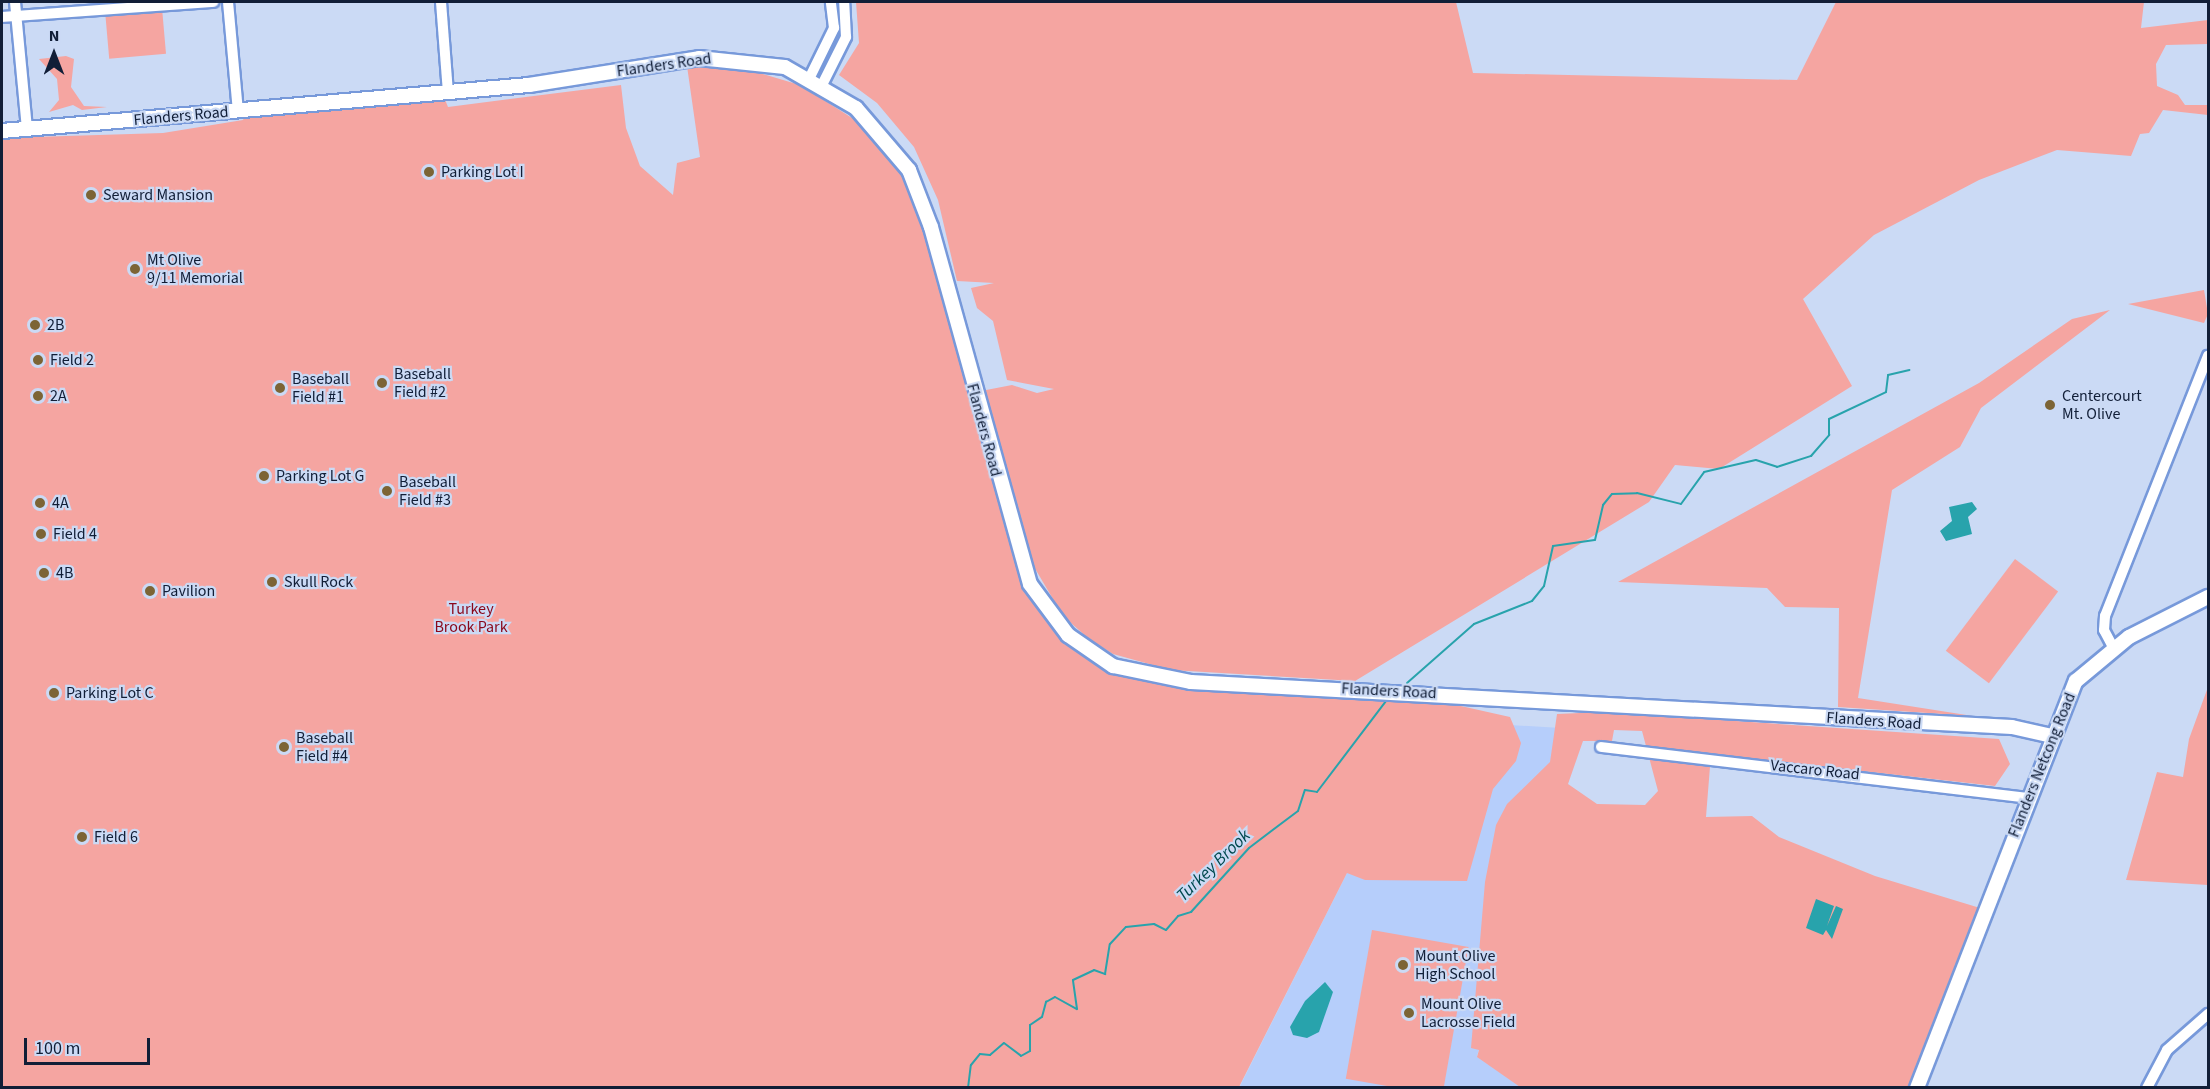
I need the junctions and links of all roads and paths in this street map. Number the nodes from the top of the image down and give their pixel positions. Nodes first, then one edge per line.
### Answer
1 (15, 2) edge
2 (213, 2) edge
3 (228, 2) edge
4 (441, 2) edge
5 (831, 2) edge
6 (844, 2) edge
7 (2, 17) edge
8 (17, 17) junction
9 (816, 81) junction
10 (448, 92) junction
11 (238, 111) junction
12 (27, 129) junction
13 (2, 132) edge
14 (2208, 356) edge
15 (2208, 597) edge
16 (2113, 647) junction
17 (2052, 736) junction
18 (1601, 747) dead end
19 (2028, 798) junction
20 (2208, 1014) edge
21 (1917, 1088) edge
22 (2147, 1088) edge

1 - 8 street
2 - 8 street
3 - 11 street
4 - 10 street
5 - 9 street
6 - 9 street
7 - 8 street
8 - 12 street
9 - 10 main road, Flanders Road
9 - 17 main road, Flanders Road
10 - 11 main road, Flanders Road
11 - 12 main road, Flanders Road
12 - 13 main road, Flanders Road
14 - 16 street
15 - 16 main road, Flanders Netcong Road
16 - 17 main road, Flanders Netcong Road
17 - 19 main road, Flanders Netcong Road
18 - 19 street, Vaccaro Road
19 - 21 main road, Flanders Netcong Road
20 - 22 street

